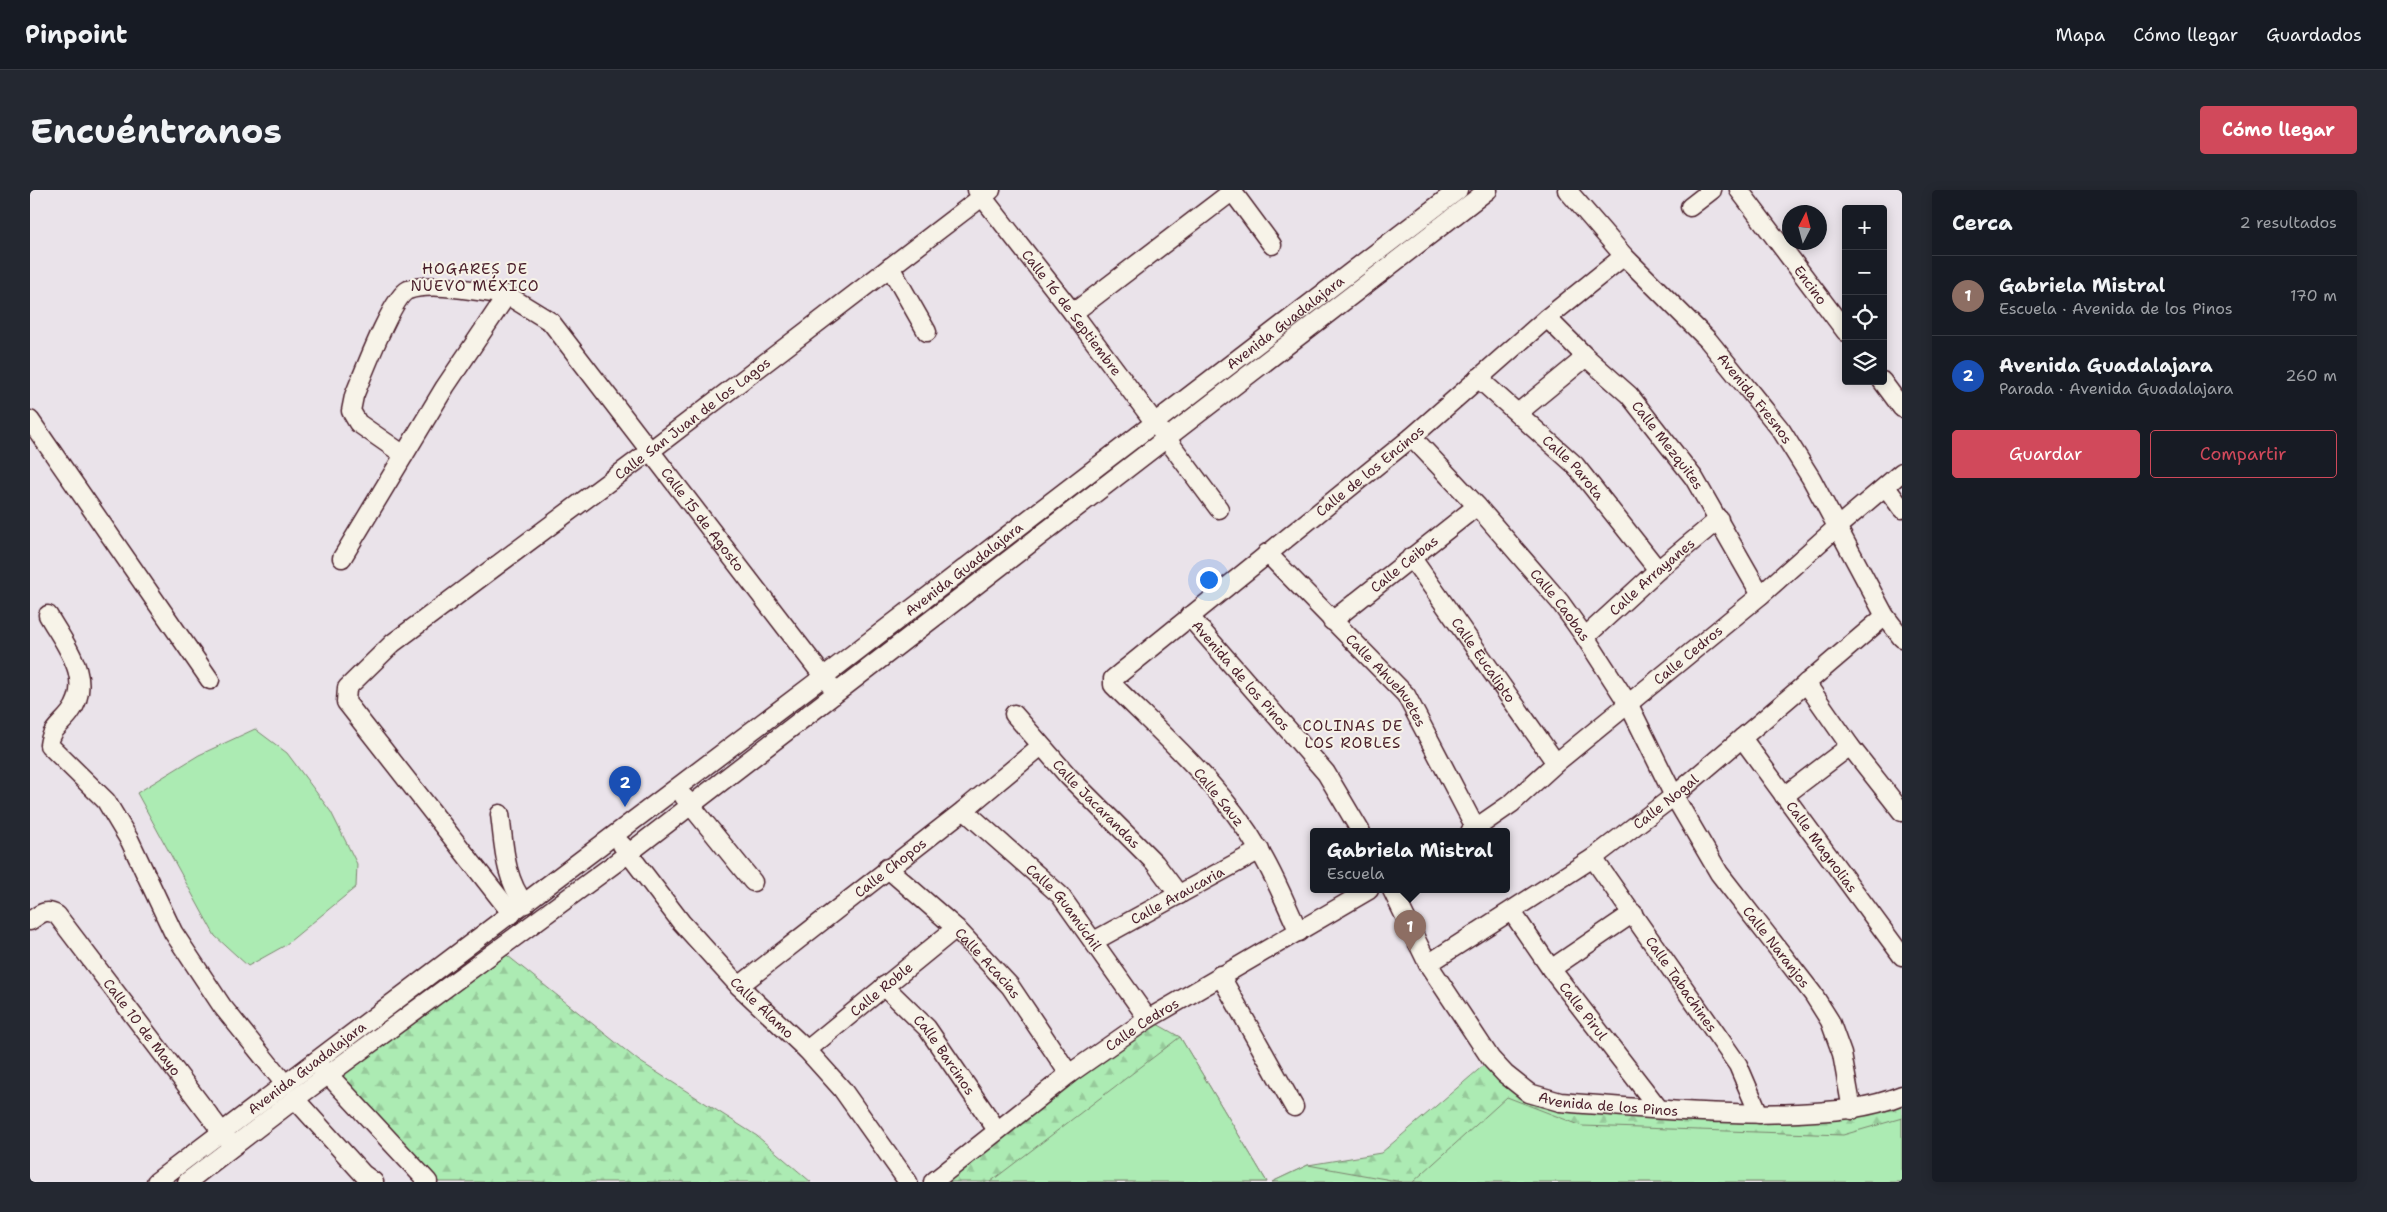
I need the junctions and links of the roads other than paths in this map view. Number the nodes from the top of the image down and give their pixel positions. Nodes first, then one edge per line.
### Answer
1 (1458, 190) edge
2 (1488, 190) edge
3 (1567, 190) edge
4 (1712, 190) edge
5 (1739, 190) edge
6 (1233, 191) edge
7 (983, 192) edge
8 (1690, 207) dead end
9 (1272, 245) dead end
10 (1624, 256) junction
11 (890, 267) junction
12 (507, 295) junction
13 (1073, 314) junction
14 (1547, 318) junction
15 (1842, 327) edge
16 (927, 332) dead end
17 (1586, 357) junction
18 (1478, 378) junction
19 (1885, 385) edge
20 (1902, 408) edge
21 (1518, 413) junction
22 (30, 420) edge
23 (1160, 430) junction
24 (1412, 437) junction
25 (650, 451) junction
26 (404, 455) junction
27 (1902, 472) edge
28 (1886, 487) junction
29 (1477, 506) junction
30 (1219, 509) dead end
31 (1902, 509) edge
32 (1035, 513) junction
33 (1719, 519) junction
34 (1836, 528) junction
35 (1046, 530) junction
36 (1267, 553) junction
37 (1412, 557) junction
38 (342, 558) dead end
39 (1658, 570) junction
40 (1761, 595) junction
41 (929, 596) junction
42 (941, 612) junction
43 (48, 614) dead end
44 (1189, 616) junction
45 (1885, 616) junction
46 (1332, 621) junction
47 (1585, 637) junction
48 (1902, 638) edge
49 (823, 677) junction
50 (210, 680) dead end
51 (1112, 682) joint
52 (1806, 684) junction
53 (836, 694) junction
54 (1629, 705) junction
55 (1014, 714) dead end
56 (1742, 738) junction
57 (1041, 746) junction
58 (1850, 746) junction
59 (717, 758) junction
60 (1556, 763) junction
61 (729, 776) junction
62 (676, 787) junction
63 (1674, 796) junction
64 (1784, 796) junction
65 (690, 806) junction
66 (964, 810) junction
67 (1902, 812) edge
68 (500, 814) dead end
69 (1359, 828) edge
70 (1472, 828) edge
71 (1477, 828) edge
72 (614, 835) junction
73 (1260, 850) junction
74 (629, 853) junction
75 (1593, 858) junction
76 (887, 868) junction
77 (753, 882) dead end
78 (1364, 893) edge
79 (1393, 893) edge
80 (1179, 895) junction
81 (518, 909) junction
82 (1512, 912) junction
83 (1633, 913) junction
84 (30, 921) edge
85 (956, 928) junction
86 (1299, 932) junction
87 (1094, 941) junction
88 (1902, 956) edge
89 (1428, 964) junction
90 (1551, 969) junction
91 (1220, 975) junction
92 (739, 986) junction
93 (884, 986) junction
94 (1148, 1019) junction
95 (807, 1050) junction
96 (317, 1061) junction
97 (1069, 1074) junction
98 (328, 1076) junction
99 (290, 1092) junction
100 (1902, 1095) edge
101 (1294, 1108) dead end
102 (1659, 1109) junction
103 (1852, 1110) junction
104 (1759, 1114) junction
105 (997, 1130) junction
106 (222, 1131) junction
107 (233, 1146) junction
108 (156, 1182) edge
109 (187, 1182) edge
110 (374, 1182) edge
111 (428, 1182) edge
112 (908, 1182) edge
113 (934, 1182) edge

1 - 23 street, Avenida Guadalajara
2 - 23 street, Avenida Guadalajara
3 - 10 street, Avenida Fresnos
4 - 8 street
5 - 15 street, Encino
6 - 9 street
6 - 13 street
7 - 11 street, Calle San Juan de los Lagos
7 - 13 street, Calle 16 de Septiembre
10 - 14 street, Calle de los Encinos
10 - 34 street, Avenida Fresnos
11 - 16 street
11 - 25 street, Calle San Juan de los Lagos
12 - 25 street, Calle 15 de Agosto
12 - 26 street
12 - 26 street
13 - 23 street, Calle 16 de Septiembre
14 - 17 street, Calle Mezquites
14 - 18 street, Calle de los Encinos
17 - 21 street
17 - 33 street, Calle Mezquites
18 - 21 street, Calle Parota
18 - 24 street, Calle de los Encinos
19 - 20 street
21 - 39 street, Calle Parota
22 - 50 street
23 - 30 street, Calle 16 de Septiembre
23 - 32 street, Avenida Guadalajara
23 - 35 street, Avenida Guadalajara
24 - 29 street, Calle Caobas
24 - 36 street, Calle de los Encinos
25 - 49 street, Calle 15 de Agosto
25 - 81 street, Calle San Juan de los Lagos
26 - 38 street
27 - 28 street, Calle Cedros
28 - 31 street
28 - 34 street, Calle Cedros
29 - 37 street, Calle Ceibas
29 - 47 street, Calle Caobas
32 - 35 street
32 - 41 street, Avenida Guadalajara
33 - 39 street, Calle Arrayanes
33 - 40 street, Calle Mezquites
34 - 40 street, Calle Cedros
34 - 45 street, Avenida Fresnos
35 - 42 street, Avenida Guadalajara
36 - 44 street, Calle de los Encinos
36 - 46 street, Calle Ahuehuetes
37 - 46 street, Calle Ceibas
37 - 60 street, Calle Eucalipto
39 - 47 street, Calle Arrayanes
40 - 54 street, Calle Cedros
41 - 42 street
41 - 49 street, Avenida Guadalajara
42 - 53 street, Avenida Guadalajara
43 - 99 street
44 - 51 street, Calle de los Encinos
44 - 69 street, Avenida de los Pinos
45 - 48 street, Avenida Fresnos
45 - 52 street, Calle Nogal
46 - 70 street, Calle Ahuehuetes
47 - 54 street, Calle Caobas
49 - 53 street, Calle 15 de Agosto
49 - 59 street, Avenida Guadalajara
51 - 73 street, Calle Sauz
52 - 56 street, Calle Nogal
52 - 58 street
53 - 61 street, Avenida Guadalajara
54 - 60 street, Calle Cedros
54 - 63 street, Calle Caobas
55 - 57 street, Calle Jacarandas
56 - 63 street, Calle Nogal
56 - 64 street, Calle Magnolias
57 - 66 street, Calle Chopos
57 - 80 street, Calle Jacarandas
58 - 64 street
58 - 67 street
59 - 61 street
59 - 62 street, Avenida Guadalajara
60 - 71 street, Calle Cedros
61 - 65 street, Avenida Guadalajara
62 - 65 street
62 - 72 street, Avenida Guadalajara
63 - 75 street, Calle Nogal
63 - 103 street, Calle Naranjos
64 - 88 street, Calle Magnolias
65 - 74 street, Avenida Guadalajara
65 - 77 street
66 - 76 street, Calle Chopos
66 - 87 street, Calle Guamúchil
68 - 81 street
72 - 74 street, Calle Álamo
72 - 81 street, Avenida Guadalajara
73 - 80 street, Calle Araucaria
73 - 86 street, Calle Sauz
74 - 92 street, Calle Álamo
74 - 98 street, Avenida Guadalajara
75 - 82 street, Calle Nogal
75 - 83 street, Calle Tabachines
76 - 85 street, Calle Acacias
76 - 92 street, Calle Chopos
78 - 86 street, Calle Cedros
79 - 89 street, Avenida de los Pinos
80 - 87 street, Calle Araucaria
81 - 96 street, Avenida Guadalajara
82 - 89 street, Calle Nogal
82 - 90 street, Calle Pirul
83 - 90 street
83 - 104 street, Calle Tabachines
84 - 106 street, Calle 10 de Mayo
85 - 93 street, Calle Roble
85 - 97 street, Calle Acacias
86 - 91 street, Calle Cedros
87 - 94 street, Calle Guamúchil
89 - 102 street, Avenida de los Pinos
90 - 102 street, Calle Pirul
91 - 94 street, Calle Cedros
91 - 101 street
92 - 95 street, Calle Álamo
93 - 95 street, Calle Roble
93 - 105 street, Calle Barcinos
94 - 97 street, Calle Cedros
95 - 112 street, Calle Álamo
96 - 98 street
96 - 99 street, Avenida Guadalajara
97 - 105 street, Calle Cedros
98 - 99 street, Avenida Guadalajara
98 - 111 street
99 - 106 street, Avenida Guadalajara
99 - 107 street, Avenida Guadalajara
99 - 110 street
100 - 103 street, Avenida de los Pinos
102 - 104 street, Avenida de los Pinos
103 - 104 street, Avenida de los Pinos
105 - 113 street, Calle Cedros
106 - 107 street, Calle 10 de Mayo
106 - 108 street, Avenida Guadalajara
107 - 109 street, Avenida Guadalajara

